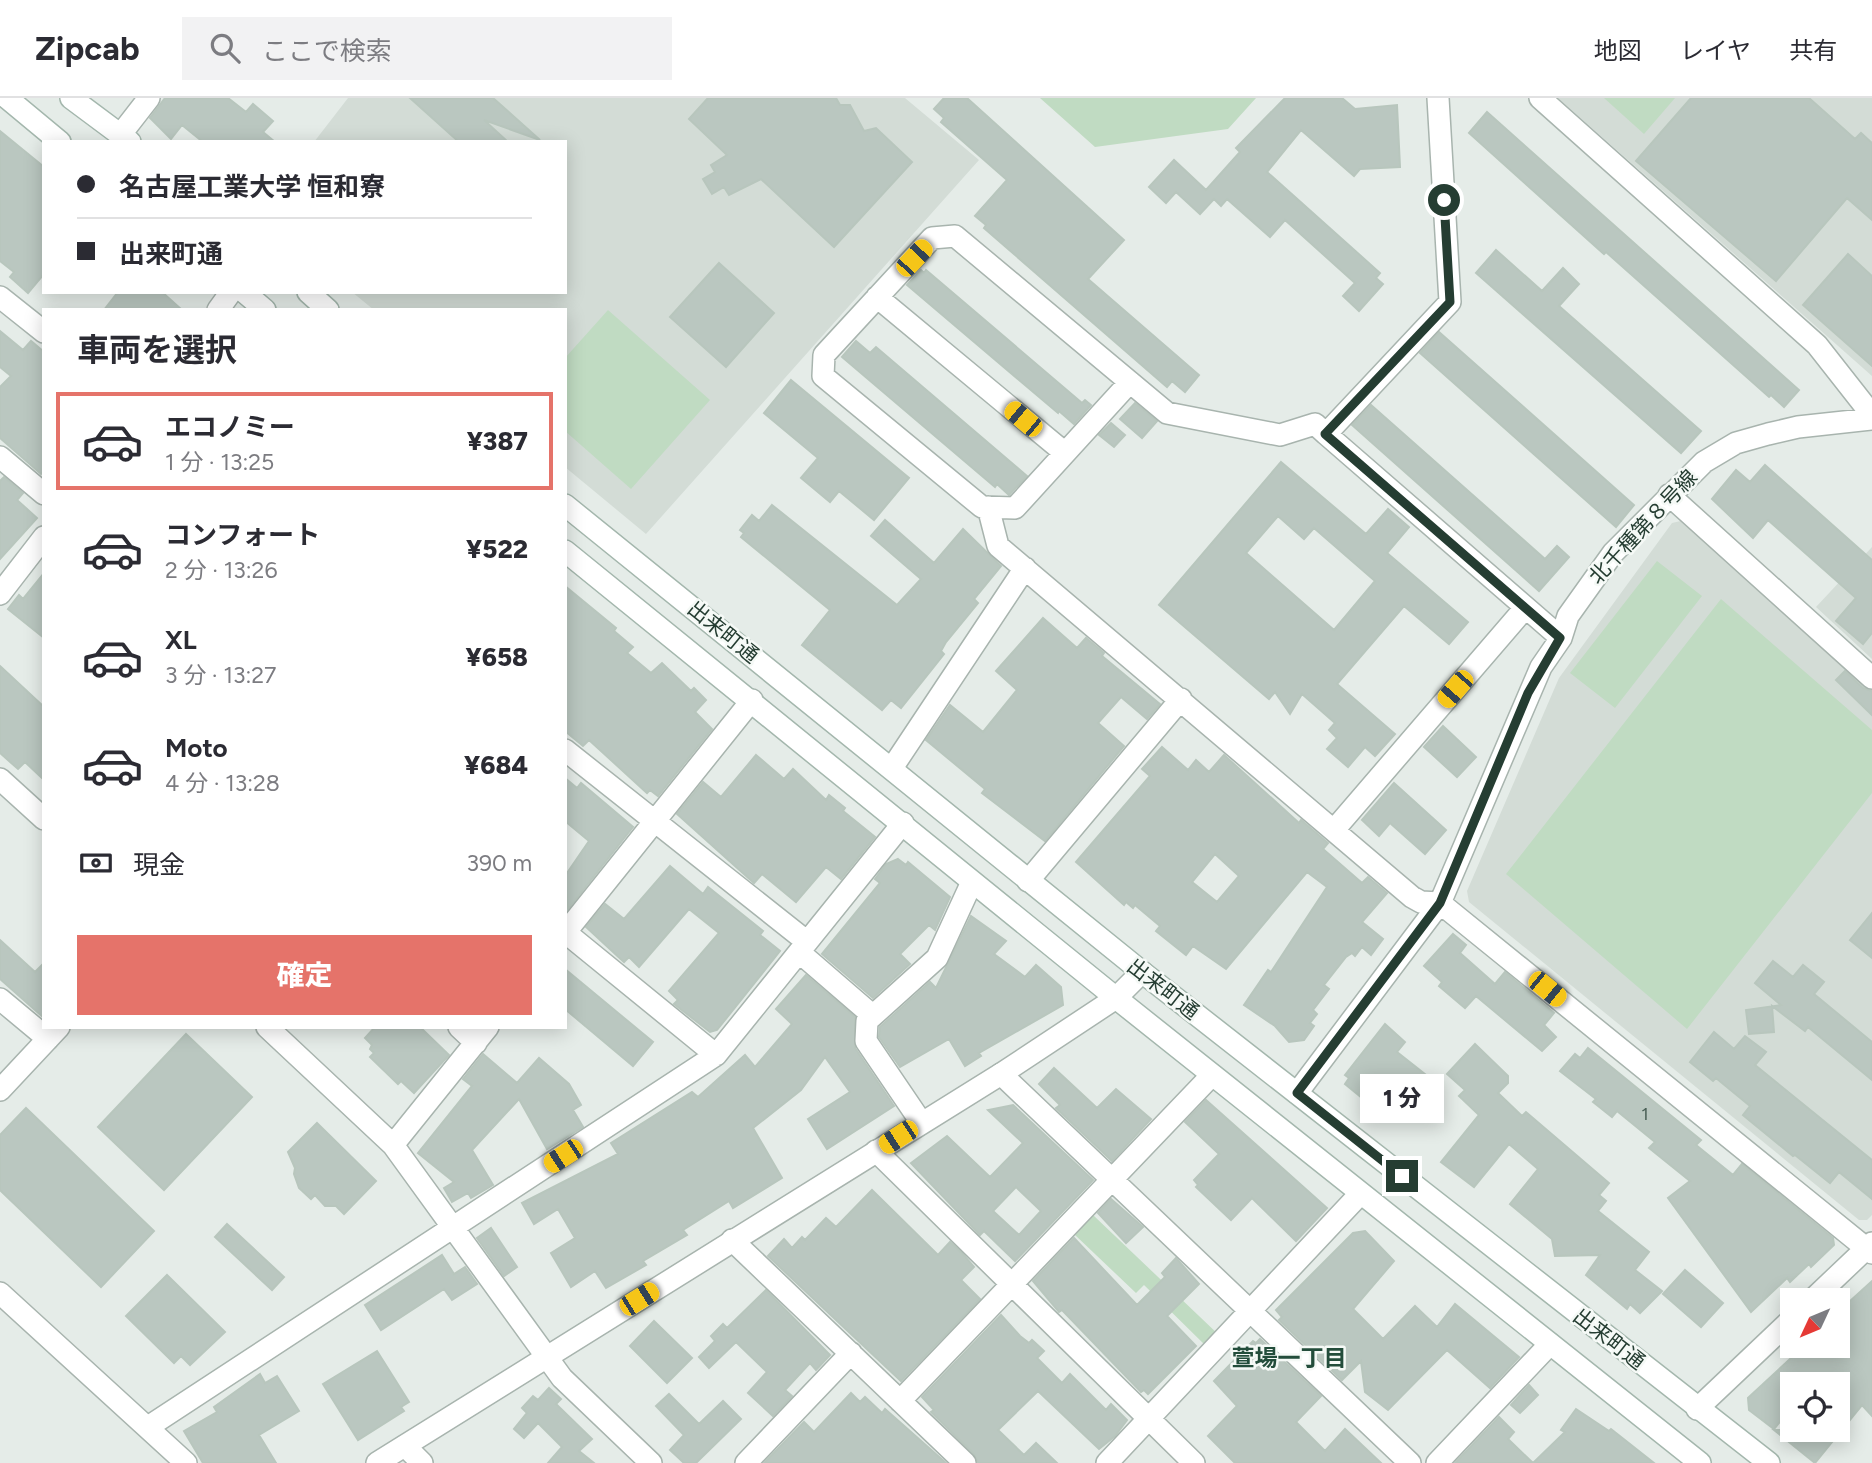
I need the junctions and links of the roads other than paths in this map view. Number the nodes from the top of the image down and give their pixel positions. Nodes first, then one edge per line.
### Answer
1 (7, 98) edge
2 (71, 98) edge
3 (149, 98) edge
4 (1438, 98) edge
5 (1540, 98) edge
6 (125, 138) edge
7 (58, 140) edge
8 (246, 294) edge
9 (310, 294) edge
10 (877, 297) junction
11 (0, 298) edge
12 (263, 308) edge
13 (326, 308) edge
14 (42, 330) edge
15 (1130, 382) junction
16 (1872, 417) edge
17 (1325, 434) junction
18 (1065, 453) junction
19 (0, 457) edge
20 (42, 492) edge
21 (1669, 495) junction
22 (567, 507) edge
23 (988, 507) junction
24 (42, 540) edge
25 (567, 553) edge
26 (1025, 568) junction
27 (0, 594) edge
28 (1525, 608) junction
29 (1560, 638) junction
30 (1872, 678) edge
31 (1181, 699) junction
32 (752, 700) junction
33 (567, 752) edge
34 (892, 768) junction
35 (0, 779) edge
36 (42, 818) edge
37 (655, 822) junction
38 (903, 823) junction
39 (1334, 830) junction
40 (1028, 881) junction
41 (972, 882) junction
42 (1440, 903) junction
43 (567, 930) edge
44 (567, 934) edge
45 (803, 946) junction
46 (1142, 972) junction
47 (1116, 998) junction
48 (0, 999) edge
49 (872, 1015) junction
50 (42, 1026) edge
51 (269, 1029) edge
52 (465, 1029) edge
53 (53, 1033) edge
54 (482, 1035) edge
55 (716, 1055) junction
56 (1001, 1074) junction
57 (1212, 1074) junction
58 (0, 1090) edge
59 (1297, 1093) junction
60 (921, 1122) junction
61 (393, 1145) junction
62 (876, 1151) junction
63 (1114, 1179) junction
64 (1360, 1194) junction
65 (453, 1227) junction
66 (732, 1240) junction
67 (1870, 1248) edge
68 (1012, 1285) junction
69 (1825, 1288) edge
70 (0, 1293) edge
71 (1251, 1311) junction
72 (1780, 1330) edge
73 (1550, 1344) junction
74 (851, 1353) junction
75 (547, 1358) junction
76 (900, 1401) junction
77 (1697, 1409) junction
78 (1149, 1419) junction
79 (148, 1427) junction
80 (405, 1446) junction
81 (186, 1463) edge
82 (377, 1463) edge
83 (422, 1463) edge
84 (651, 1463) edge
85 (746, 1463) edge
86 (965, 1463) edge
87 (1107, 1463) edge
88 (1194, 1463) edge
89 (1410, 1463) edge
90 (1437, 1463) edge
91 (1700, 1463) edge
92 (1769, 1463) edge

1 - 7 street
2 - 6 street
3 - 6 street
4 - 17 street
5 - 16 street
8 - 12 street
9 - 13 street
10 - 15 street
10 - 18 street
10 - 23 street
11 - 14 street
15 - 17 street
15 - 18 street
16 - 21 street, 北千種第８号線
17 - 28 street
18 - 23 street
19 - 20 street
21 - 29 street, 北千種第８号線
21 - 30 street
22 - 34 street, 出来町通
23 - 26 street
24 - 27 street
25 - 32 street, 出来町通
26 - 31 street
26 - 34 street
28 - 29 street
28 - 39 street
29 - 42 street, 北千種第８号線
31 - 39 street
31 - 40 street
32 - 37 street
32 - 38 street, 出来町通
33 - 37 street
34 - 40 street, 出来町通
35 - 36 street
37 - 43 street
37 - 45 street
38 - 41 street, 出来町通
38 - 45 street
39 - 42 street
40 - 46 street, 出来町通
41 - 47 street, 出来町通
41 - 49 street
42 - 59 street, 北千種第８号線
42 - 67 street
44 - 55 street
45 - 49 street
45 - 55 street
46 - 47 street
46 - 59 street, 出来町通
47 - 56 street
47 - 57 street, 出来町通
48 - 50 street
49 - 60 street
51 - 61 street
52 - 54 street
53 - 58 street
54 - 61 street
55 - 65 street
56 - 60 street
56 - 63 street
57 - 63 street
57 - 64 street, 出来町通
59 - 77 street, 出来町通
60 - 62 street
61 - 65 street
62 - 66 street
62 - 68 street
63 - 68 street
63 - 71 street
64 - 71 street
64 - 73 street, 出来町通
65 - 75 street
65 - 79 street
66 - 74 street
66 - 75 street
67 - 69 street
68 - 76 street
68 - 78 street
70 - 79 street
71 - 78 street
71 - 89 street
72 - 77 street
73 - 90 street
73 - 91 street, 出来町通
74 - 76 street
74 - 85 street
75 - 80 street
75 - 84 street
76 - 86 street
77 - 92 street, 出来町通
78 - 87 street
78 - 88 street
79 - 81 street
80 - 82 street
80 - 83 street

